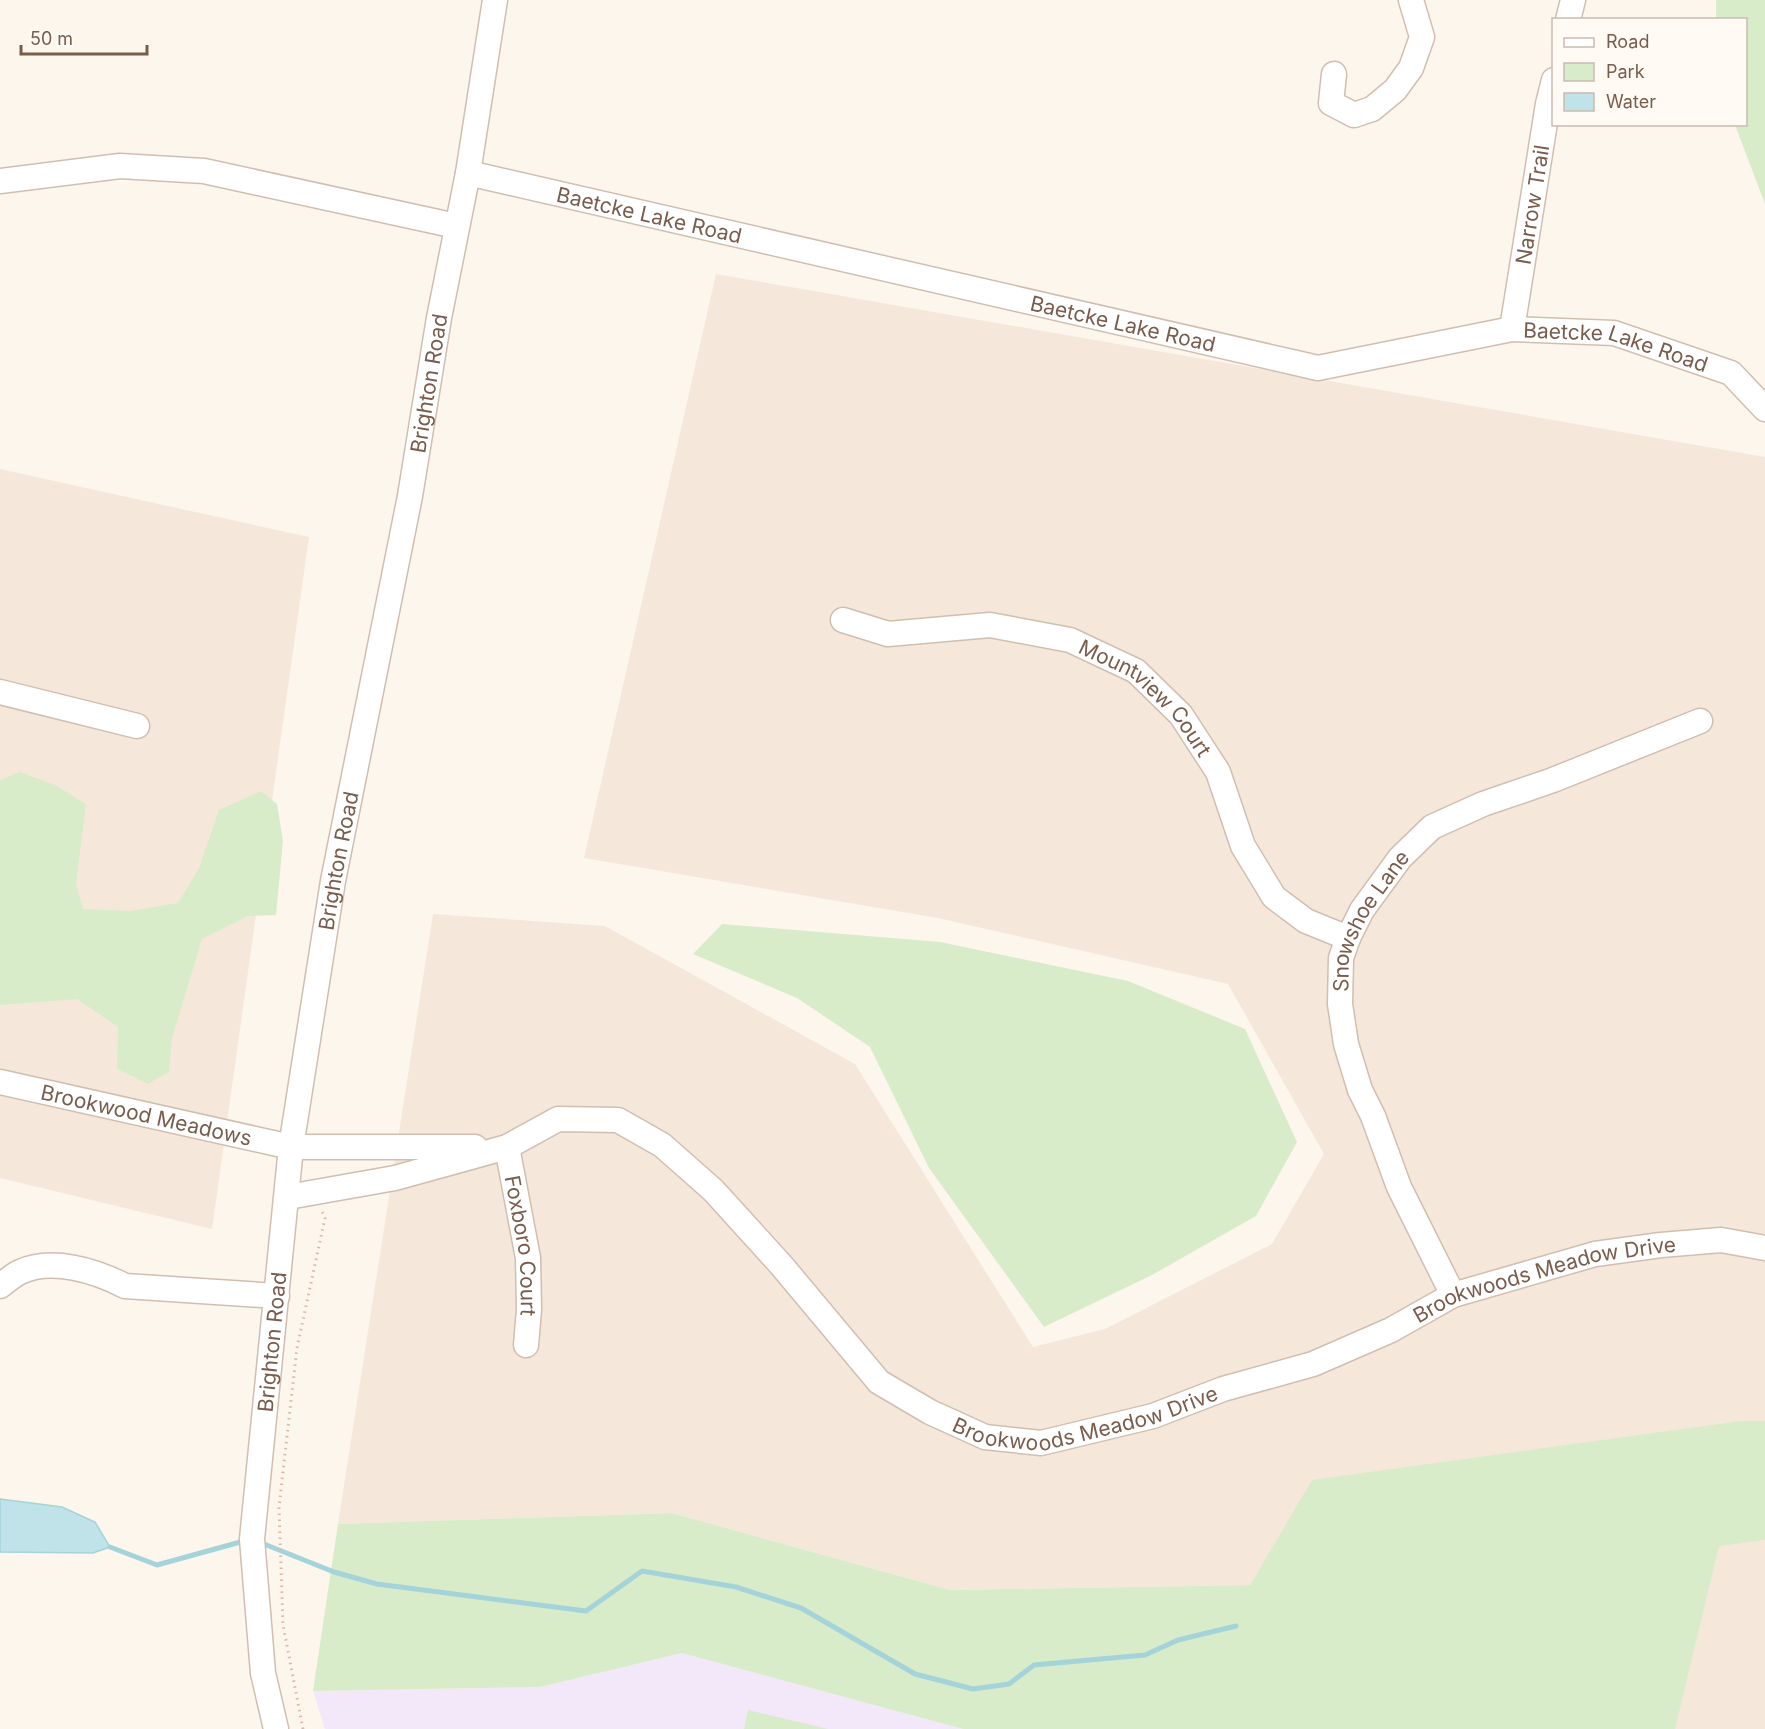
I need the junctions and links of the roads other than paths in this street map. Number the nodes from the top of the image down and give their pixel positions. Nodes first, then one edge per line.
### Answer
1 (495, 0) edge
2 (1410, 0) edge
3 (1573, 0) edge
4 (1568, 18) edge
5 (1334, 74) dead end
6 (1552, 88) edge
7 (468, 173) junction
8 (0, 181) edge
9 (456, 226) junction
10 (1512, 329) junction
11 (1765, 409) edge
12 (843, 620) dead end
13 (0, 692) edge
14 (1700, 721) dead end
15 (137, 726) dead end
16 (1348, 938) junction
17 (0, 1082) edge
18 (291, 1147) junction
19 (507, 1147) junction
20 (288, 1197) junction
21 (1765, 1248) edge
22 (0, 1286) edge
23 (1453, 1295) junction
24 (277, 1296) junction
25 (526, 1345) dead end
26 (276, 1729) edge

1 - 7 street, Brighton Road
2 - 5 street
3 - 4 street
6 - 10 street, Narrow Trail
7 - 9 street, Brighton Road
7 - 10 street, Baetcke Lake Road
8 - 9 street
9 - 18 street, Brighton Road
10 - 11 street, Baetcke Lake Road
12 - 16 street, Mountview Court
13 - 15 street
14 - 16 street, Snowshoe Lane
16 - 23 street, Snowshoe Lane
17 - 18 street, Brookwood Meadows
18 - 19 street, Brookwoods Meadow Drive
18 - 20 street, Brighton Road
19 - 20 street, Brookwoods Meadow Drive
19 - 23 street, Brookwoods Meadow Drive
19 - 25 street, Foxboro Court
20 - 24 street, Brighton Road
21 - 23 street, Brookwoods Meadow Drive
22 - 24 street
24 - 26 street, Brighton Road

